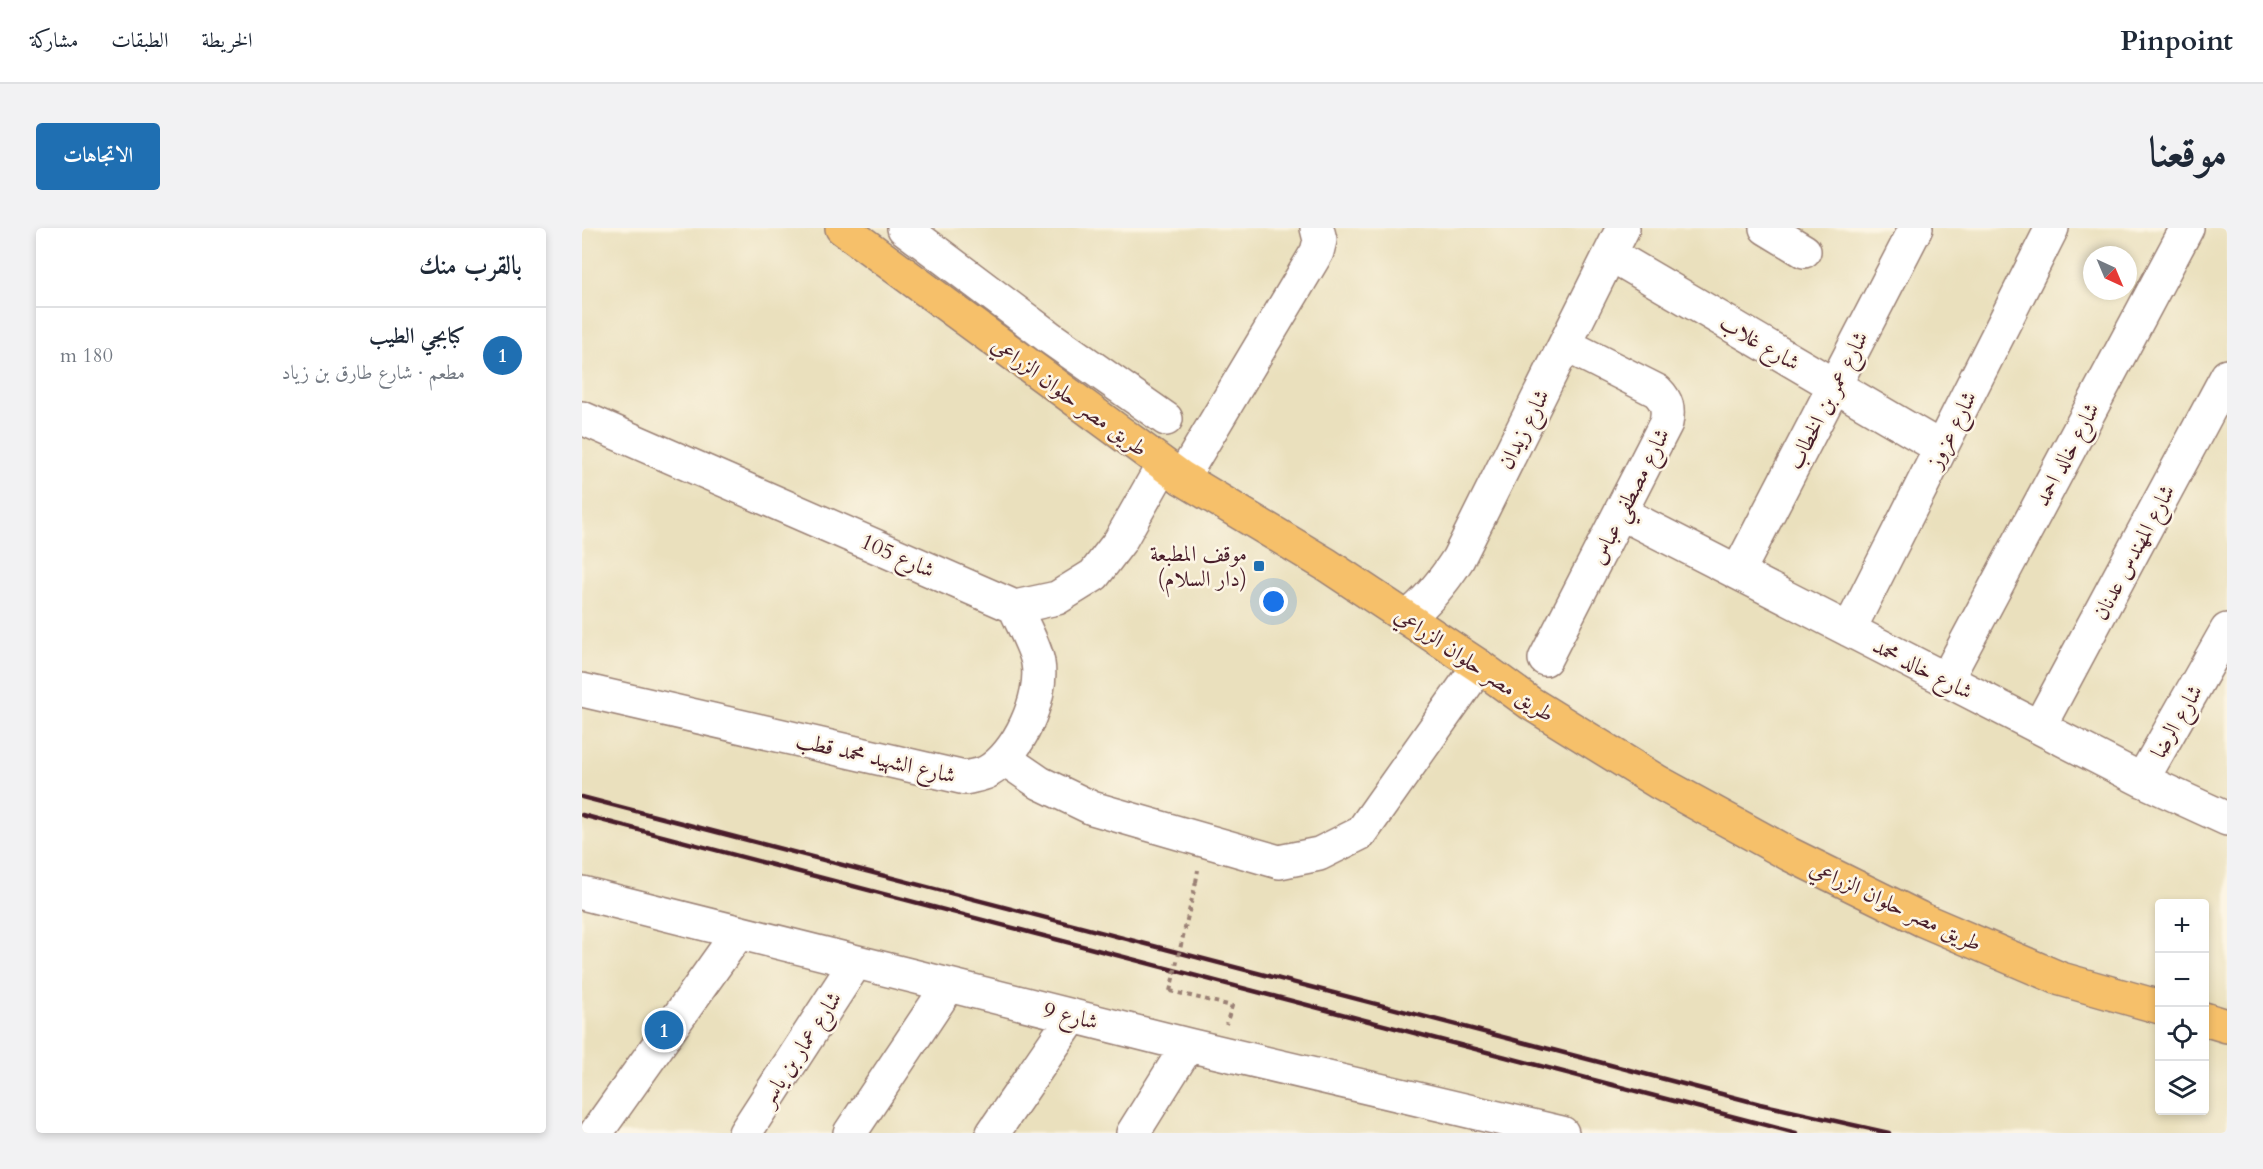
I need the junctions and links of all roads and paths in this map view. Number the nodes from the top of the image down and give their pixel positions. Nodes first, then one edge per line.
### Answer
1 (842, 228) edge
2 (904, 228) edge
3 (1317, 228) edge
4 (1766, 228) edge
5 (1916, 228) edge
6 (2052, 228) edge
7 (2187, 228) edge
8 (1616, 241) edge
9 (1804, 251) dead end
10 (1566, 345) junction
11 (2227, 376) edge
12 (1834, 386) junction
13 (582, 417) edge
14 (1166, 419) dead end
15 (1941, 448) junction
16 (1172, 472) junction
17 (1621, 513) junction
18 (1738, 573) junction
19 (1015, 607) junction
20 (1407, 618) junction
21 (1849, 630) junction
22 (2227, 630) edge
23 (1545, 659) dead end
24 (1479, 666) junction
25 (1946, 680) junction
26 (582, 690) edge
27 (2039, 728) junction
28 (1005, 759) junction
29 (2142, 780) junction
30 (2227, 819) edge
31 (1196, 882) dead end
32 (582, 893) edge
33 (738, 933) junction
34 (856, 962) junction
35 (949, 985) junction
36 (2155, 1005) edge
37 (1073, 1016) junction
38 (2209, 1020) edge
39 (2227, 1026) edge
40 (1225, 1029) dead end
41 (1188, 1045) junction
42 (596, 1117) edge
43 (745, 1133) edge
44 (850, 1133) edge
45 (993, 1133) edge
46 (1133, 1133) edge
47 (1562, 1133) edge

1 - 16 main road, طريق مصر حلوان الزراعي
2 - 14 street
3 - 16 street
4 - 9 street
5 - 12 street, شارع عمر بن الخطاب
6 - 15 street, شارع عزوز
7 - 25 street, شارع خالد احمد
8 - 10 street, شارع زيدان
8 - 12 street, شارع غلاب
10 - 17 street, شارع مصطفي عباس
10 - 20 street, شارع زيدان
11 - 27 street, شارع المهندس عدنان
12 - 15 street, شارع غلاب
12 - 18 street, شارع عمر بن الخطاب
13 - 19 street, شارع 105
15 - 21 street, شارع عزوز
16 - 19 street
16 - 20 main road, طريق مصر حلوان الزراعي
17 - 18 street, شارع خالد محمد
17 - 23 street, شارع مصطفي عباس
18 - 21 street, شارع خالد محمد
19 - 28 street, شارع الشهيد محمد قطب
20 - 24 main road, طريق مصر حلوان الزراعي
21 - 25 street, شارع خالد محمد
22 - 29 street, شارع الرضا
24 - 28 street
24 - 36 main road, طريق مصر حلوان الزراعي
25 - 27 street, شارع خالد محمد
26 - 28 street, شارع الشهيد محمد قطب
27 - 29 street, شارع خالد محمد
29 - 30 street, شارع خالد محمد
31 - 40 path, bridge
32 - 33 street, شارع 9
33 - 34 street, شارع 9
33 - 42 street
34 - 35 street, شارع 9
34 - 43 street, شارع عمار بن ياسر
35 - 37 street, شارع 9
35 - 44 street
37 - 41 street, شارع 9
37 - 45 street
38 - 39 main road
41 - 46 street
41 - 47 street, شارع 9

